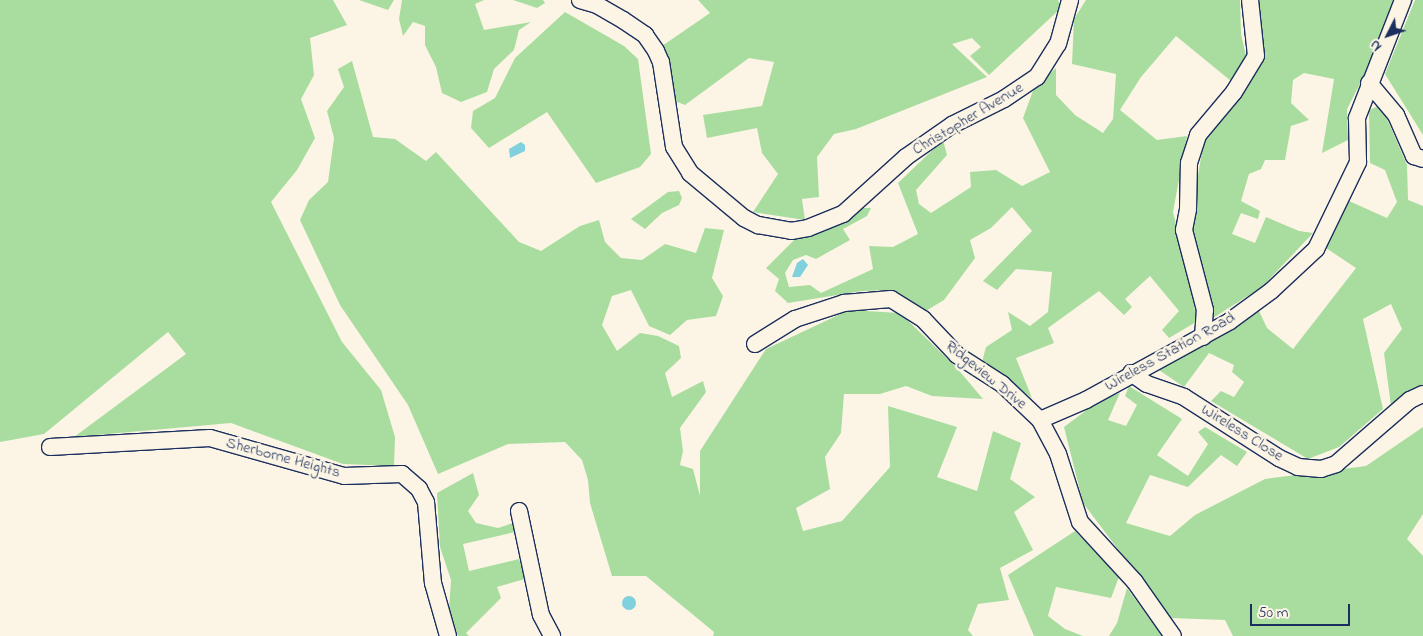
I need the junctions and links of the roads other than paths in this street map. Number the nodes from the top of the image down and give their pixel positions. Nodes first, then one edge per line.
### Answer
1 (580, 0) edge
2 (1070, 0) edge
3 (1250, 0) edge
4 (1403, 0) edge
5 (1369, 83) junction
6 (1423, 159) edge
7 (1203, 337) junction
8 (755, 344) dead end
9 (1131, 373) junction
10 (1423, 394) edge
11 (1040, 420) junction
12 (50, 447) dead end
13 (519, 511) dead end
14 (448, 636) edge
15 (552, 636) edge
16 (1172, 636) edge

1 - 2 street, Christopher Avenue
3 - 7 street
4 - 5 street, Wireless Station Road
5 - 6 street
5 - 7 street, Wireless Station Road
7 - 9 street, Wireless Station Road
8 - 11 street, Ridgeview Drive
9 - 10 street, Wireless Close
9 - 11 street, Wireless Station Road
11 - 16 street, Ridgeview Drive
12 - 14 street, Sherborne Heights
13 - 15 street

